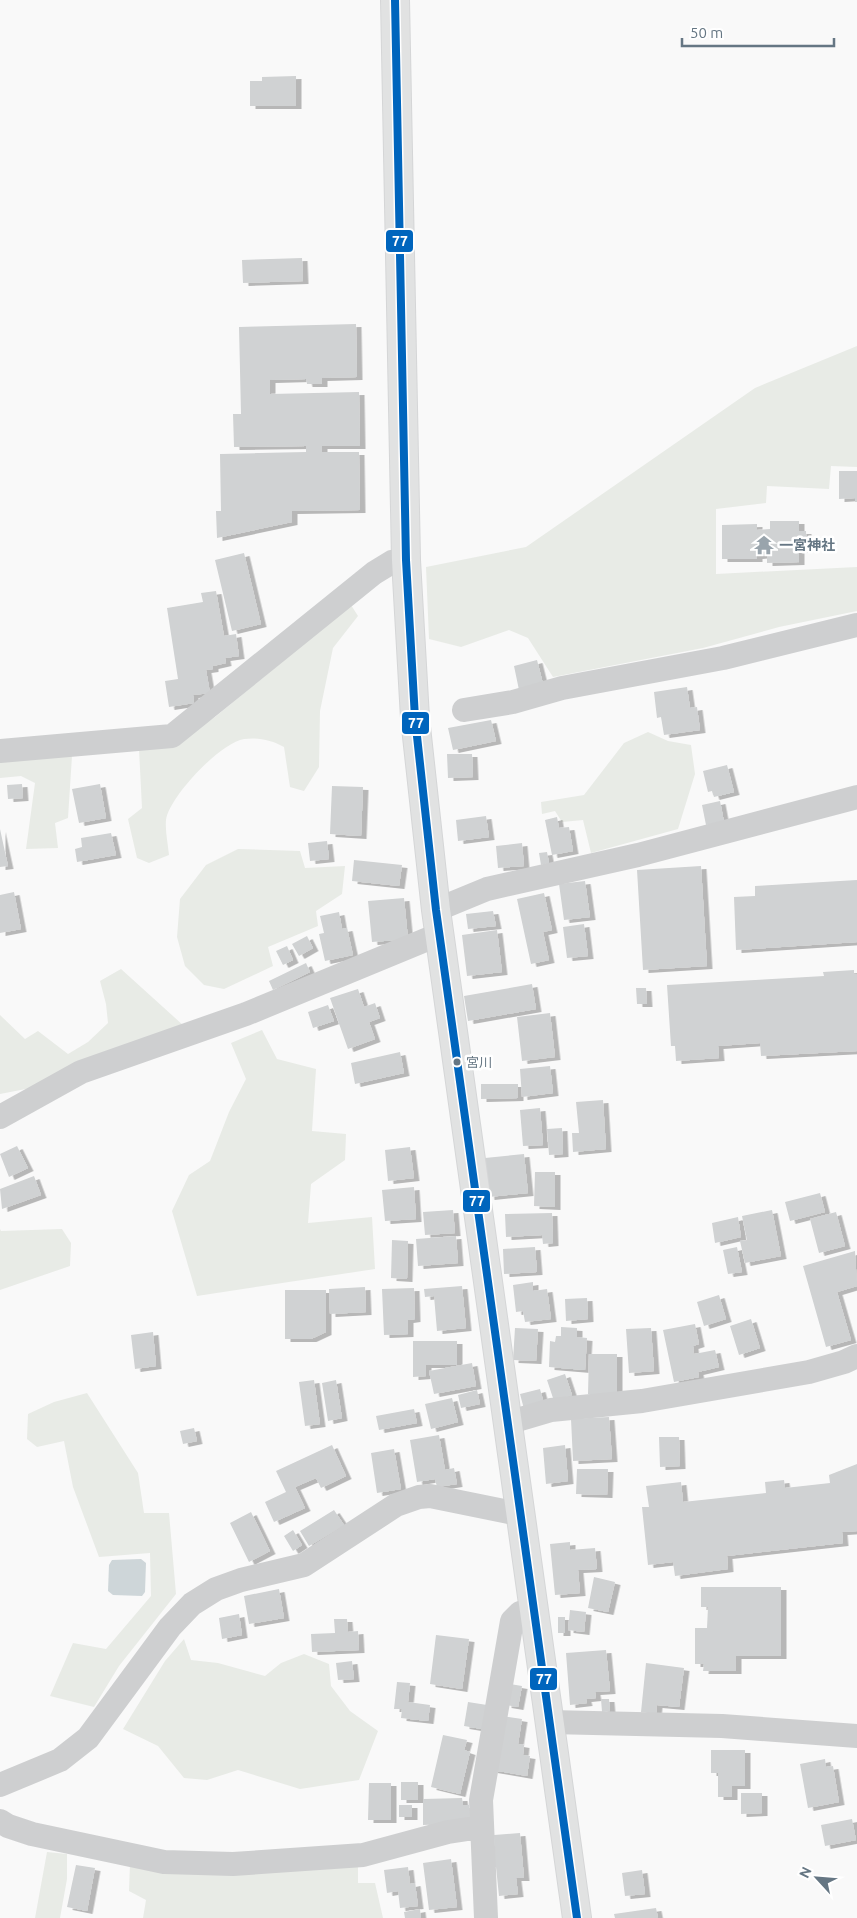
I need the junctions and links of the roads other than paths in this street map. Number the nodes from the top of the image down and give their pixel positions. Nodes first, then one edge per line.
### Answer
1 (395, 0) edge
2 (406, 560) junction
3 (857, 625) edge
4 (464, 710) dead end
5 (0, 751) edge
6 (857, 797) edge
7 (438, 922) junction
8 (0, 1118) edge
9 (857, 1356) edge
10 (506, 1423) junction
11 (519, 1514) junction
12 (533, 1610) junction
13 (550, 1722) junction
14 (857, 1736) edge
15 (0, 1785) edge
16 (0, 1821) edge
17 (481, 1827) junction
18 (486, 1918) edge
19 (577, 1918) edge

1 - 2 main road
2 - 5 street
2 - 7 main road
3 - 4 street
6 - 7 street
7 - 8 street
7 - 10 main road
9 - 10 street
10 - 11 main road
11 - 12 main road
11 - 15 street
12 - 13 main road
12 - 17 street
13 - 14 street
13 - 19 main road
16 - 17 street
17 - 18 street

